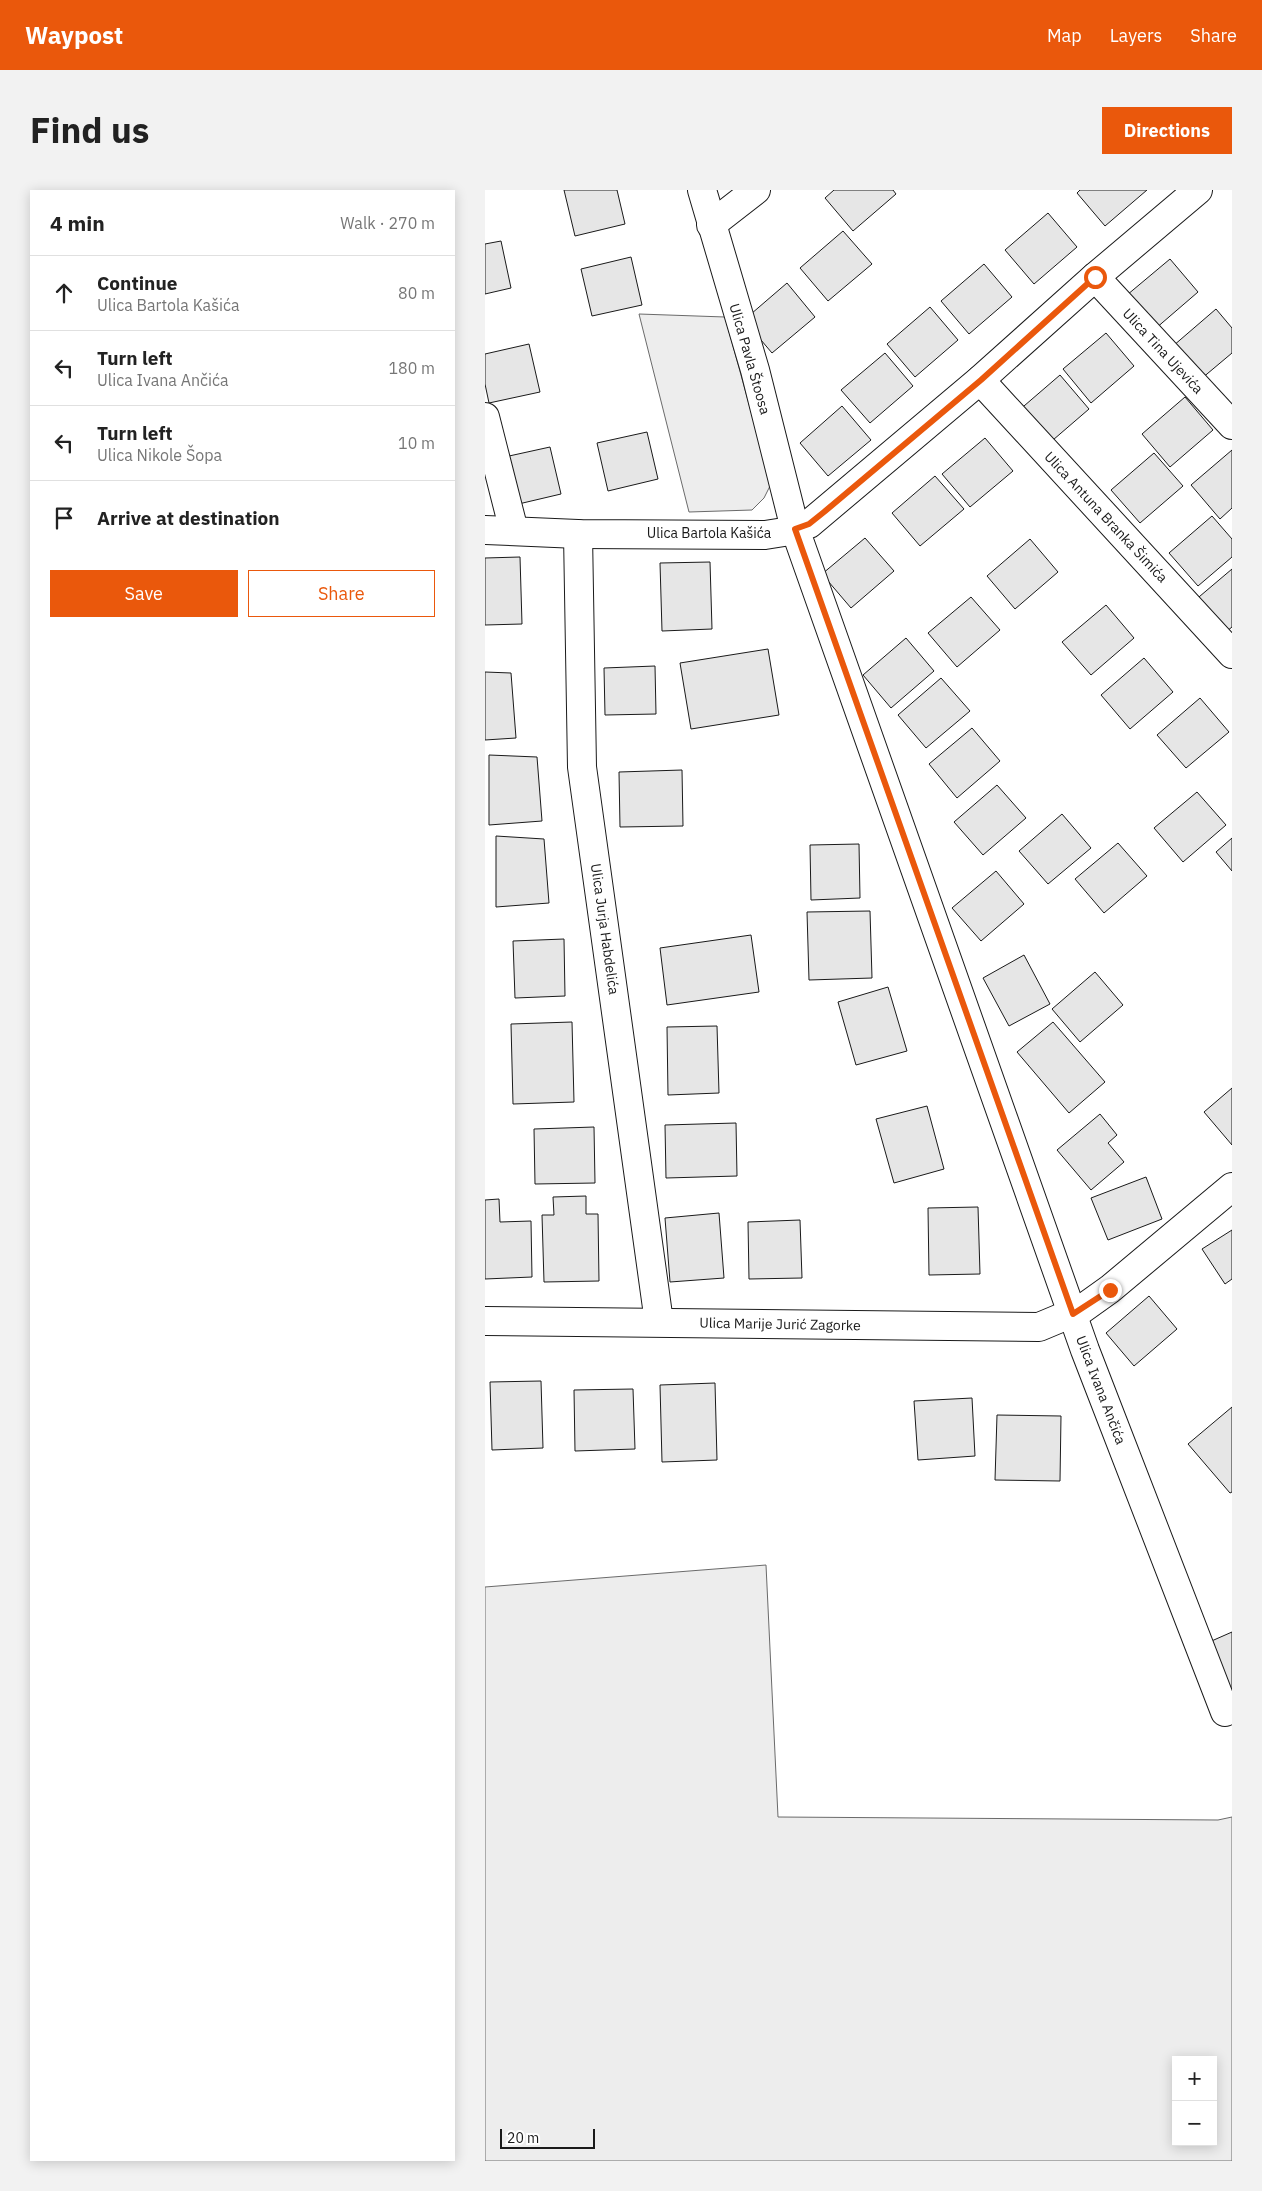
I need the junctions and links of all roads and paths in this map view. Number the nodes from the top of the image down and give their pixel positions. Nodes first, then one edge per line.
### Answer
1 (702, 190) edge
2 (756, 190) edge
3 (1198, 190) edge
4 (711, 225) junction
5 (1095, 277) junction
6 (981, 380) junction
7 (485, 417) edge
8 (1232, 425) edge
9 (795, 529) junction
10 (485, 530) edge
11 (514, 531) junction
12 (578, 534) junction
13 (1232, 654) edge
14 (1232, 1187) edge
15 (1073, 1314) junction
16 (485, 1321) edge
17 (659, 1322) junction
18 (1225, 1712) dead end

1 - 4 street, Ulica Pavla Štoosa
2 - 4 street
3 - 5 street, Ulica Bartola Kašića
4 - 9 street, Ulica Pavla Štoosa
5 - 6 street, Ulica Bartola Kašića
5 - 8 street, Ulica Tina Ujevića
6 - 9 street, Ulica Bartola Kašića
6 - 13 street, Ulica Antuna Branka Šimića
7 - 11 street
9 - 12 street, Ulica Bartola Kašića
9 - 15 street, Ulica Ivana Ančića
10 - 11 street, Ulica Bartola Kašića
11 - 12 street, Ulica Bartola Kašića
12 - 17 street, Ulica Jurja Habdelića
14 - 15 street, Ulica Marije Jurić Zagorke
15 - 17 street, Ulica Marije Jurić Zagorke
15 - 18 street, Ulica Ivana Ančića
16 - 17 street, Ulica Marije Jurić Zagorke

